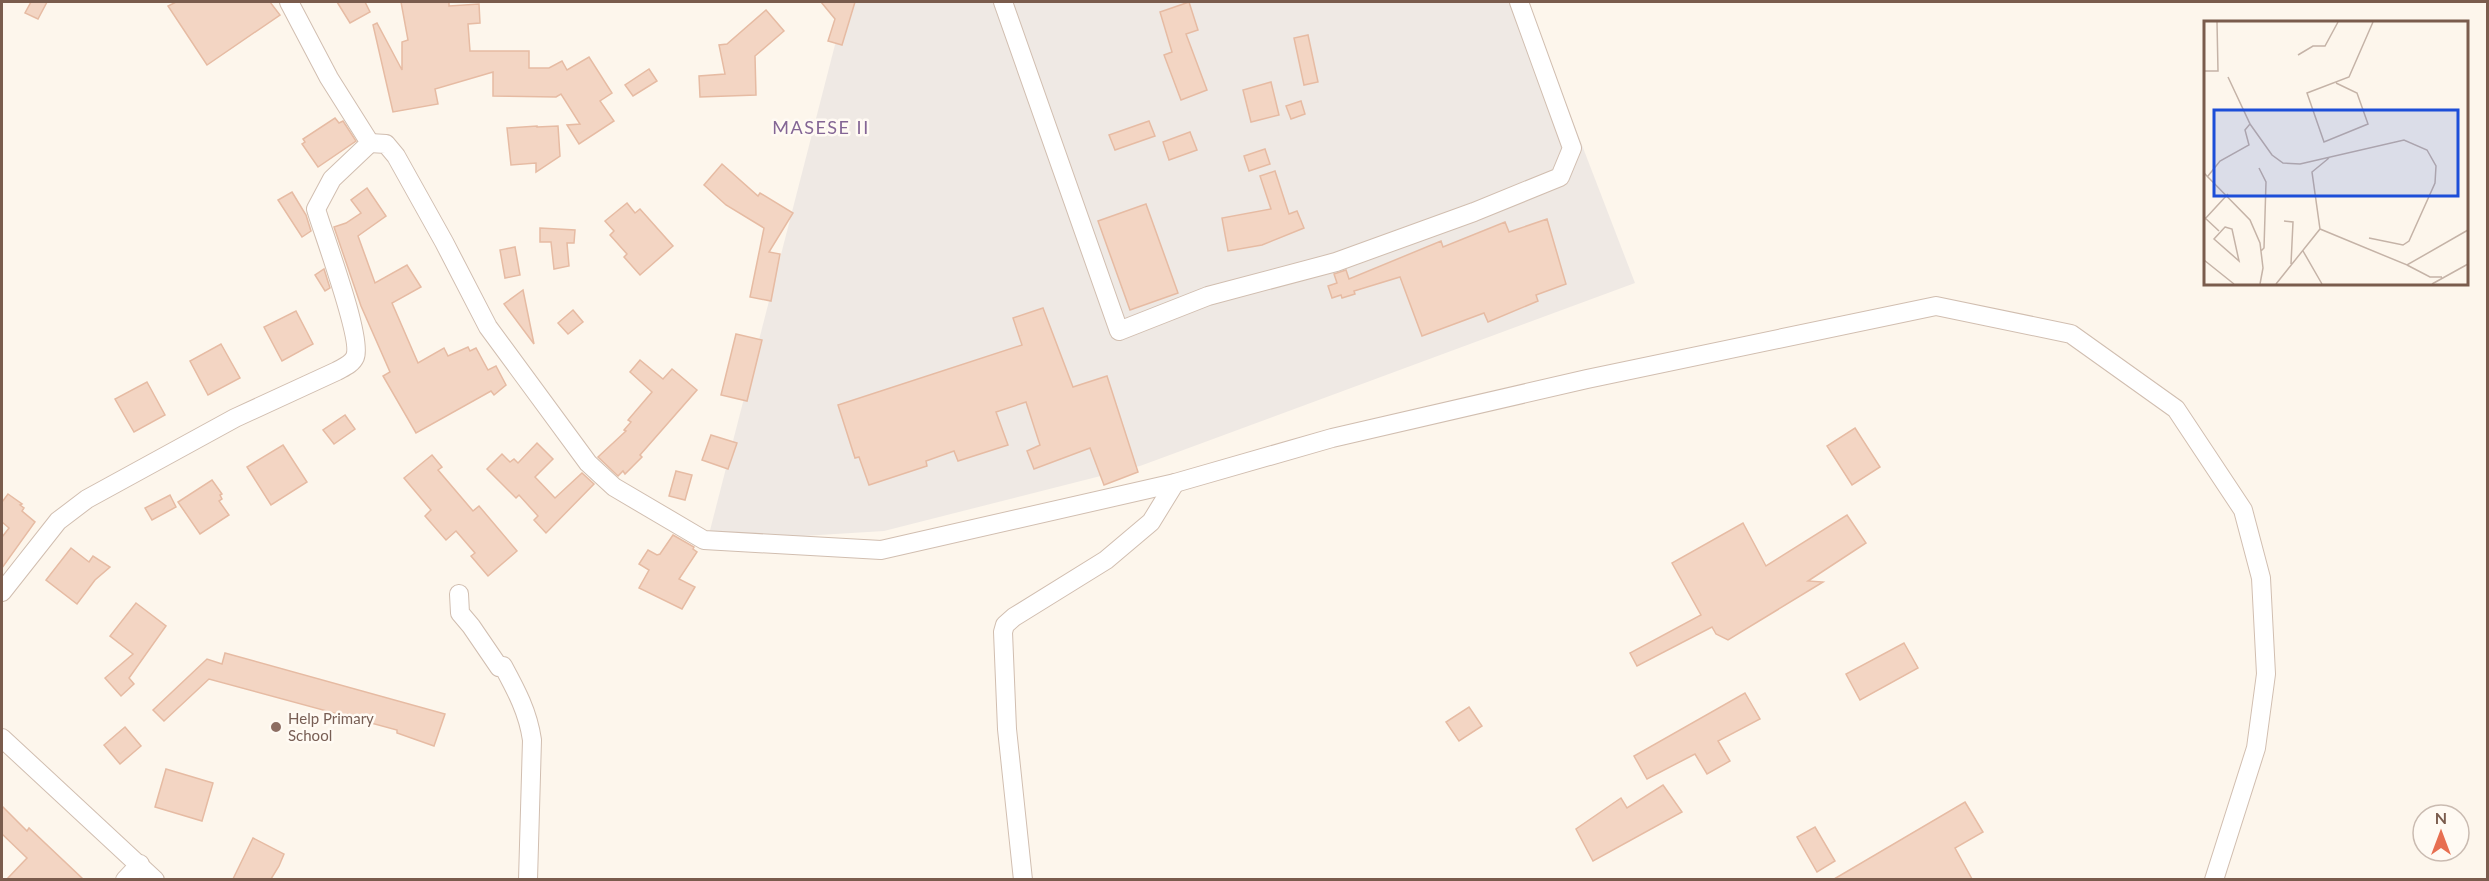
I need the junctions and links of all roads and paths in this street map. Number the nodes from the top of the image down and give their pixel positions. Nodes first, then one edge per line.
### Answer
1 (289, 2) edge
2 (1004, 2) edge
3 (1519, 2) edge
4 (370, 143) junction
5 (1175, 483) junction
6 (2, 592) edge
7 (459, 594) dead end
8 (2, 738) edge
9 (140, 864) junction
10 (125, 879) edge
11 (155, 879) edge
12 (528, 879) edge
13 (1023, 879) edge
14 (2214, 879) edge

1 - 4 street
2 - 3 street
4 - 5 street
4 - 6 street
5 - 13 street
5 - 14 street
7 - 12 street
8 - 9 street
9 - 10 street
9 - 11 street

